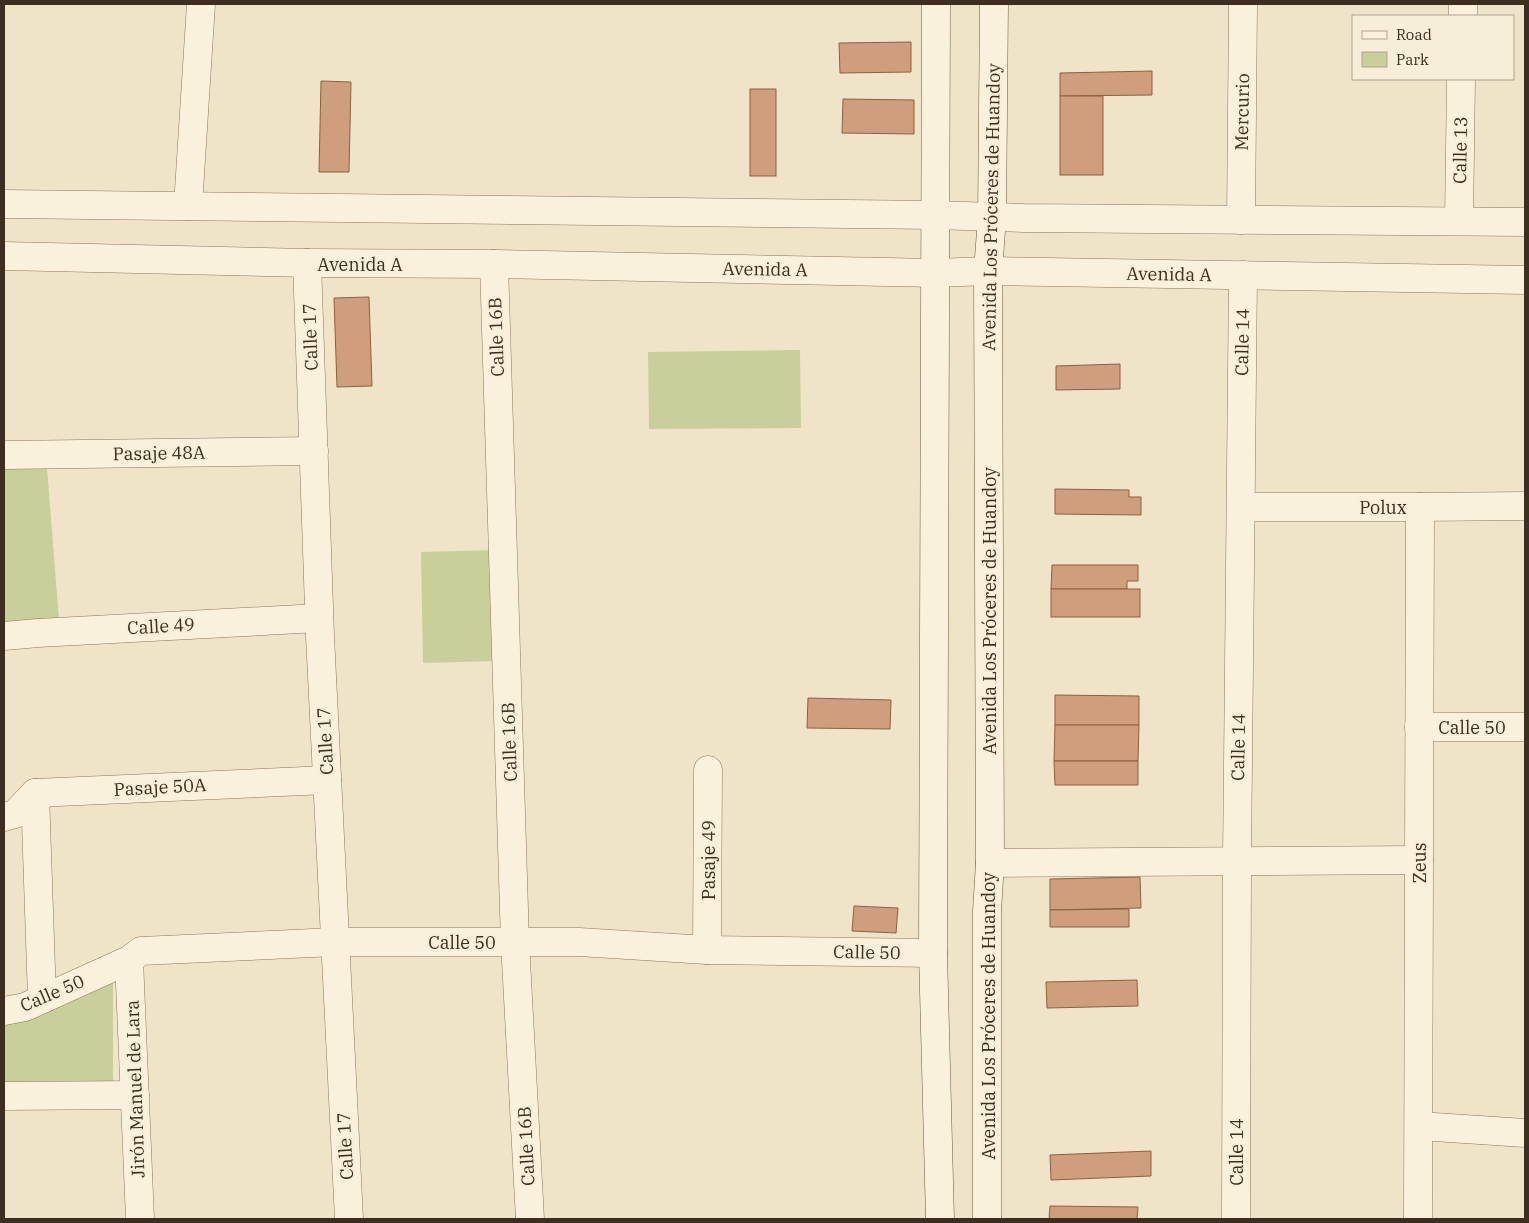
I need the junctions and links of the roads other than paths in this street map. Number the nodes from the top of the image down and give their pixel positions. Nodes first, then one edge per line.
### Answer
1 (201, 4) edge
2 (936, 4) edge
3 (994, 4) edge
4 (1243, 4) edge
5 (1462, 80) edge
6 (4, 204) edge
7 (188, 206) junction
8 (935, 216) junction
9 (992, 218) junction
10 (1241, 220) junction
11 (1459, 221) junction
12 (1525, 222) edge
13 (4, 256) edge
14 (308, 264) junction
15 (494, 264) junction
16 (988, 271) junction
17 (936, 273) junction
18 (1243, 275) junction
19 (1525, 280) edge
20 (314, 451) junction
21 (4, 455) edge
22 (1525, 506) edge
23 (1240, 507) junction
24 (1420, 508) junction
25 (319, 618) junction
26 (4, 636) edge
27 (1419, 727) junction
28 (1525, 727) edge
29 (708, 770) dead end
30 (327, 780) junction
31 (34, 793) junction
32 (4, 817) edge
33 (1419, 860) junction
34 (1237, 861) junction
35 (990, 862) junction
36 (335, 942) junction
37 (515, 942) junction
38 (707, 950) junction
39 (934, 953) junction
40 (129, 960) junction
41 (42, 999) junction
42 (4, 1011) edge
43 (135, 1095) junction
44 (4, 1096) edge
45 (1419, 1126) junction
46 (1525, 1133) edge
47 (140, 1219) edge
48 (349, 1219) edge
49 (530, 1219) edge
50 (940, 1219) edge
51 (987, 1219) edge
52 (1236, 1219) edge
53 (1418, 1219) edge

1 - 7 street
2 - 8 street
3 - 9 street, Avenida Los Próceres de Huandoy
4 - 10 street, Mercurio
5 - 11 street, Calle 13
6 - 7 street
7 - 8 street
8 - 9 street
8 - 17 street
9 - 10 street
9 - 16 street, Avenida Los Próceres de Huandoy
10 - 11 street
11 - 12 street
13 - 14 street, Avenida A
14 - 15 street, Avenida A
14 - 20 street, Calle 17
15 - 17 street, Avenida A
15 - 37 street, Calle 16B
16 - 17 street, Avenida A
16 - 18 street, Avenida A
16 - 35 street, Avenida Los Próceres de Huandoy
17 - 39 street
18 - 19 street, Avenida A
18 - 23 street, Calle 14
20 - 21 street, Pasaje 48A
20 - 25 street, Calle 17
22 - 24 street, Polux
23 - 24 street, Polux
23 - 34 street, Calle 14
24 - 27 street, Zeus
25 - 26 street, Calle 49
25 - 30 street, Calle 17
27 - 28 street, Calle 50
27 - 33 street, Zeus
29 - 38 street, Pasaje 49
30 - 31 street, Pasaje 50A
30 - 36 street, Calle 17
31 - 32 street
31 - 41 street
33 - 34 street
33 - 45 street, Zeus
34 - 35 street
34 - 52 street, Calle 14
35 - 51 street, Avenida Los Próceres de Huandoy
36 - 37 street, Calle 50
36 - 40 street, Calle 50
36 - 48 street, Calle 17
37 - 38 street, Calle 50
37 - 49 street, Calle 16B
38 - 39 street, Calle 50
39 - 50 street
40 - 41 street, Calle 50
40 - 43 street, Jirón Manuel de Lara
41 - 42 street, Calle 50
43 - 44 street
43 - 47 street, Jirón Manuel de Lara
45 - 46 street
45 - 53 street, Zeus

